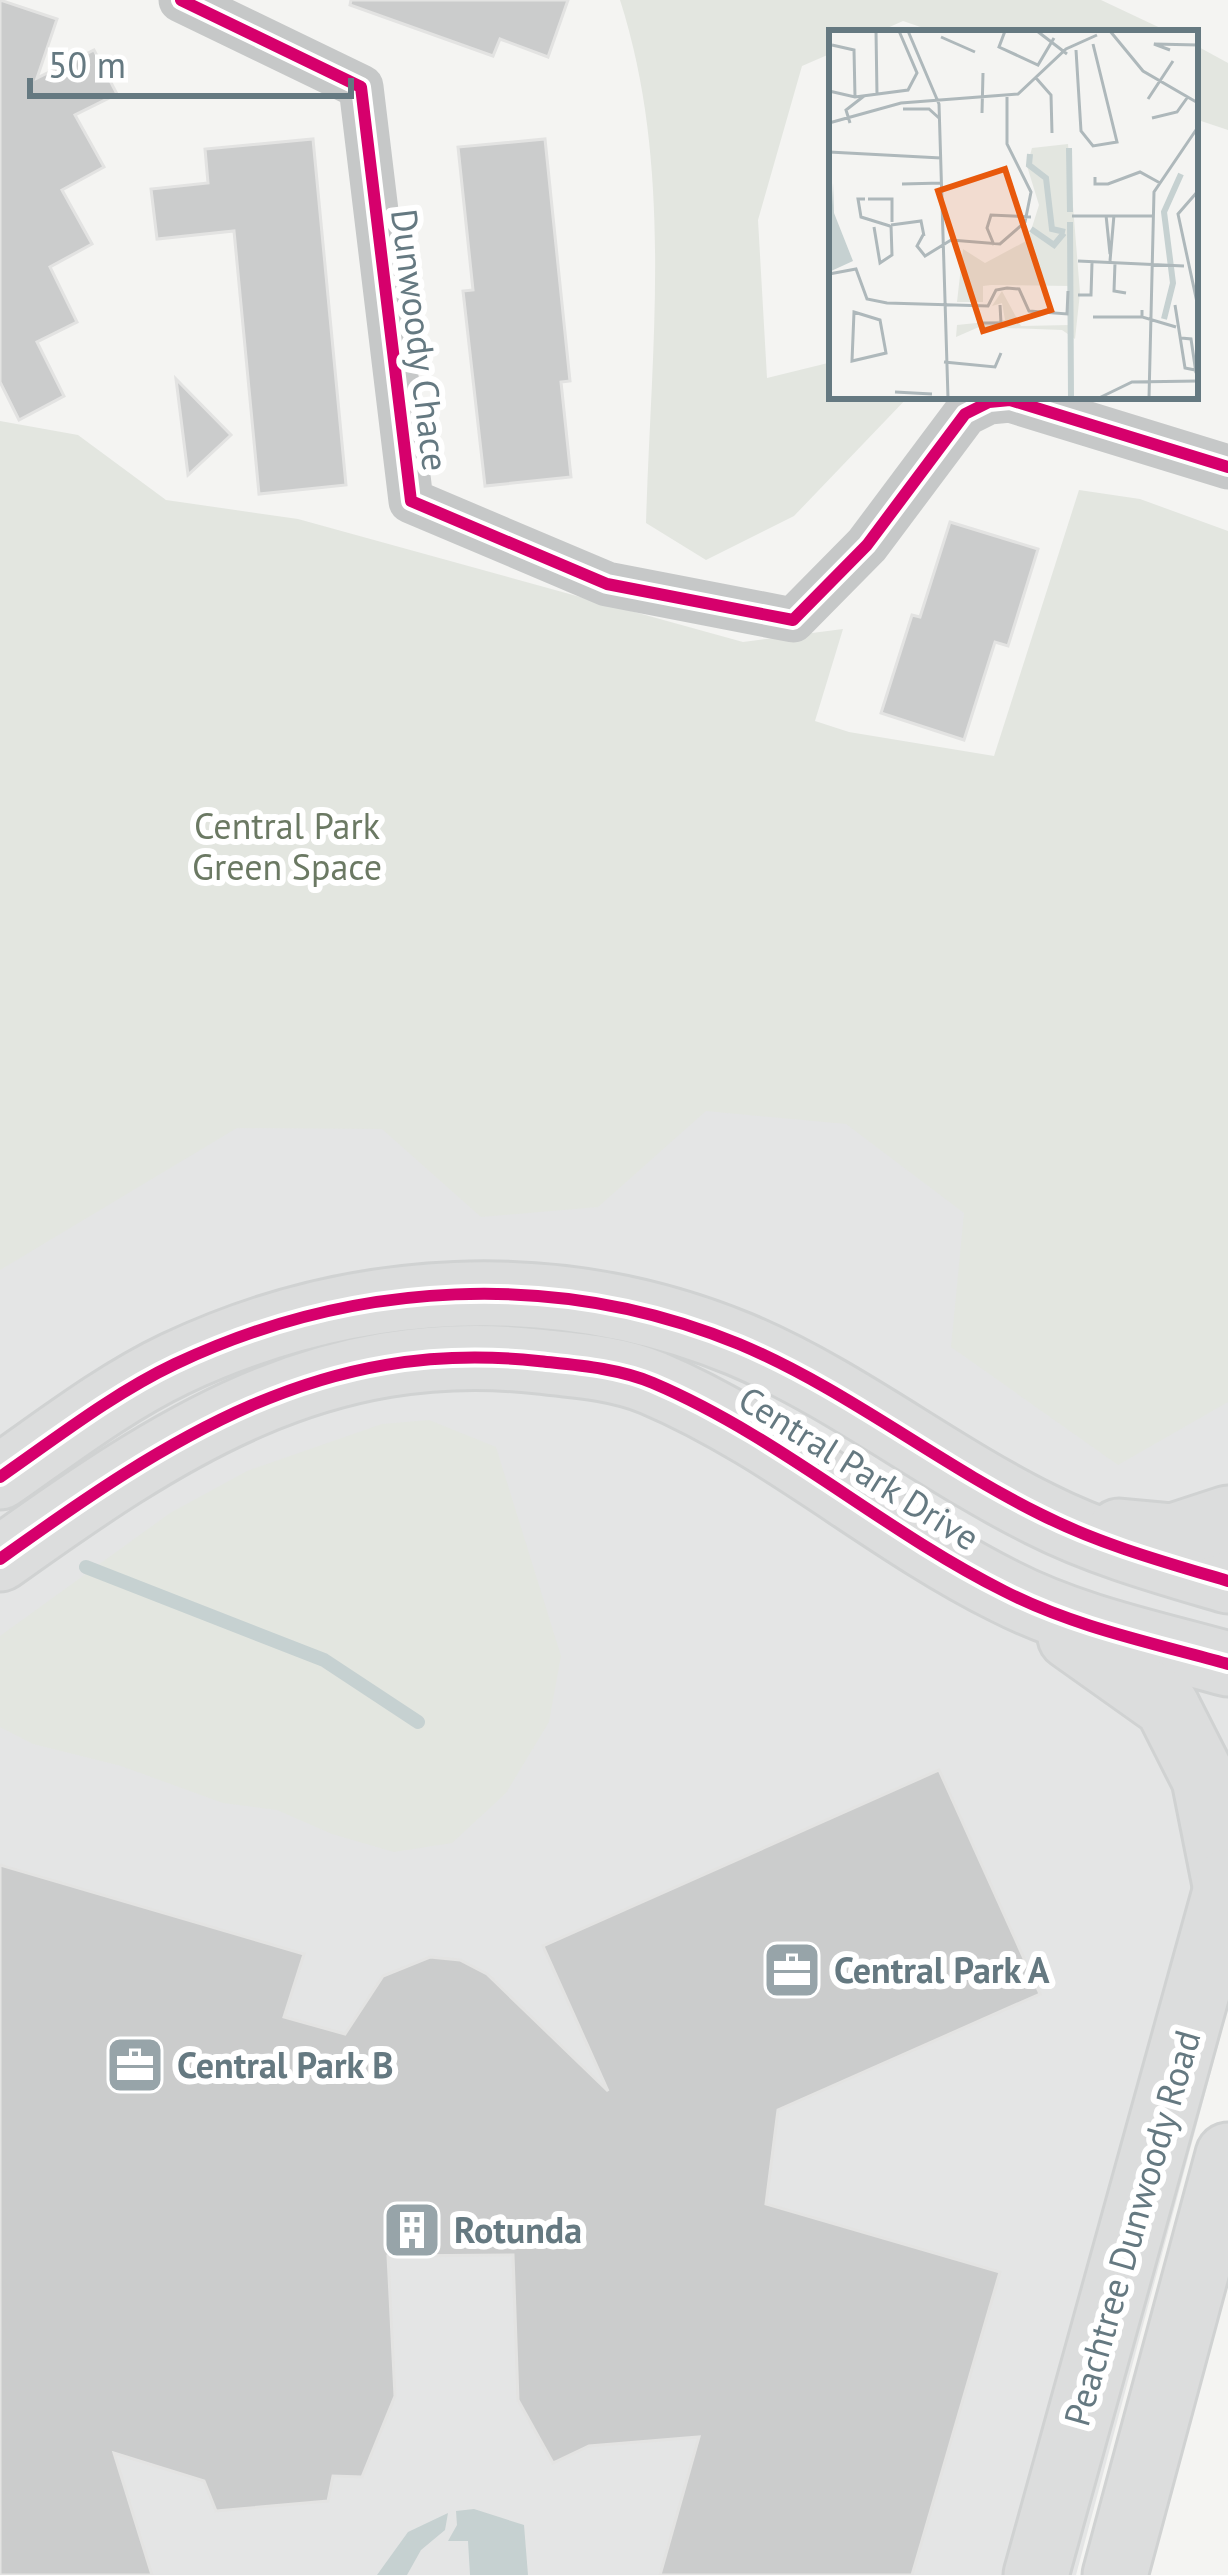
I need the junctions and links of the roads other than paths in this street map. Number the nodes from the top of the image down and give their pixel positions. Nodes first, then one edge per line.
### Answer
1 (181, 0) edge
2 (1228, 467) edge
3 (0, 1478) edge
4 (1040, 1514) junction
5 (1228, 1519) edge
6 (0, 1559) edge
7 (1228, 1581) edge
8 (1004, 1592) junction
9 (1228, 1664) edge
10 (1227, 1886) edge
11 (1228, 2155) edge
12 (1036, 2575) edge
13 (1115, 2575) edge

1 - 2 street, Dunwoody Chace
3 - 4 street, Central Park Drive
4 - 5 street
4 - 7 street, Central Park Drive
6 - 8 street, Central Park Drive
8 - 9 street, Central Park Drive
8 - 10 street
10 - 12 street, Peachtree Dunwoody Road
11 - 13 street, Peachtree Dunwoody Road

